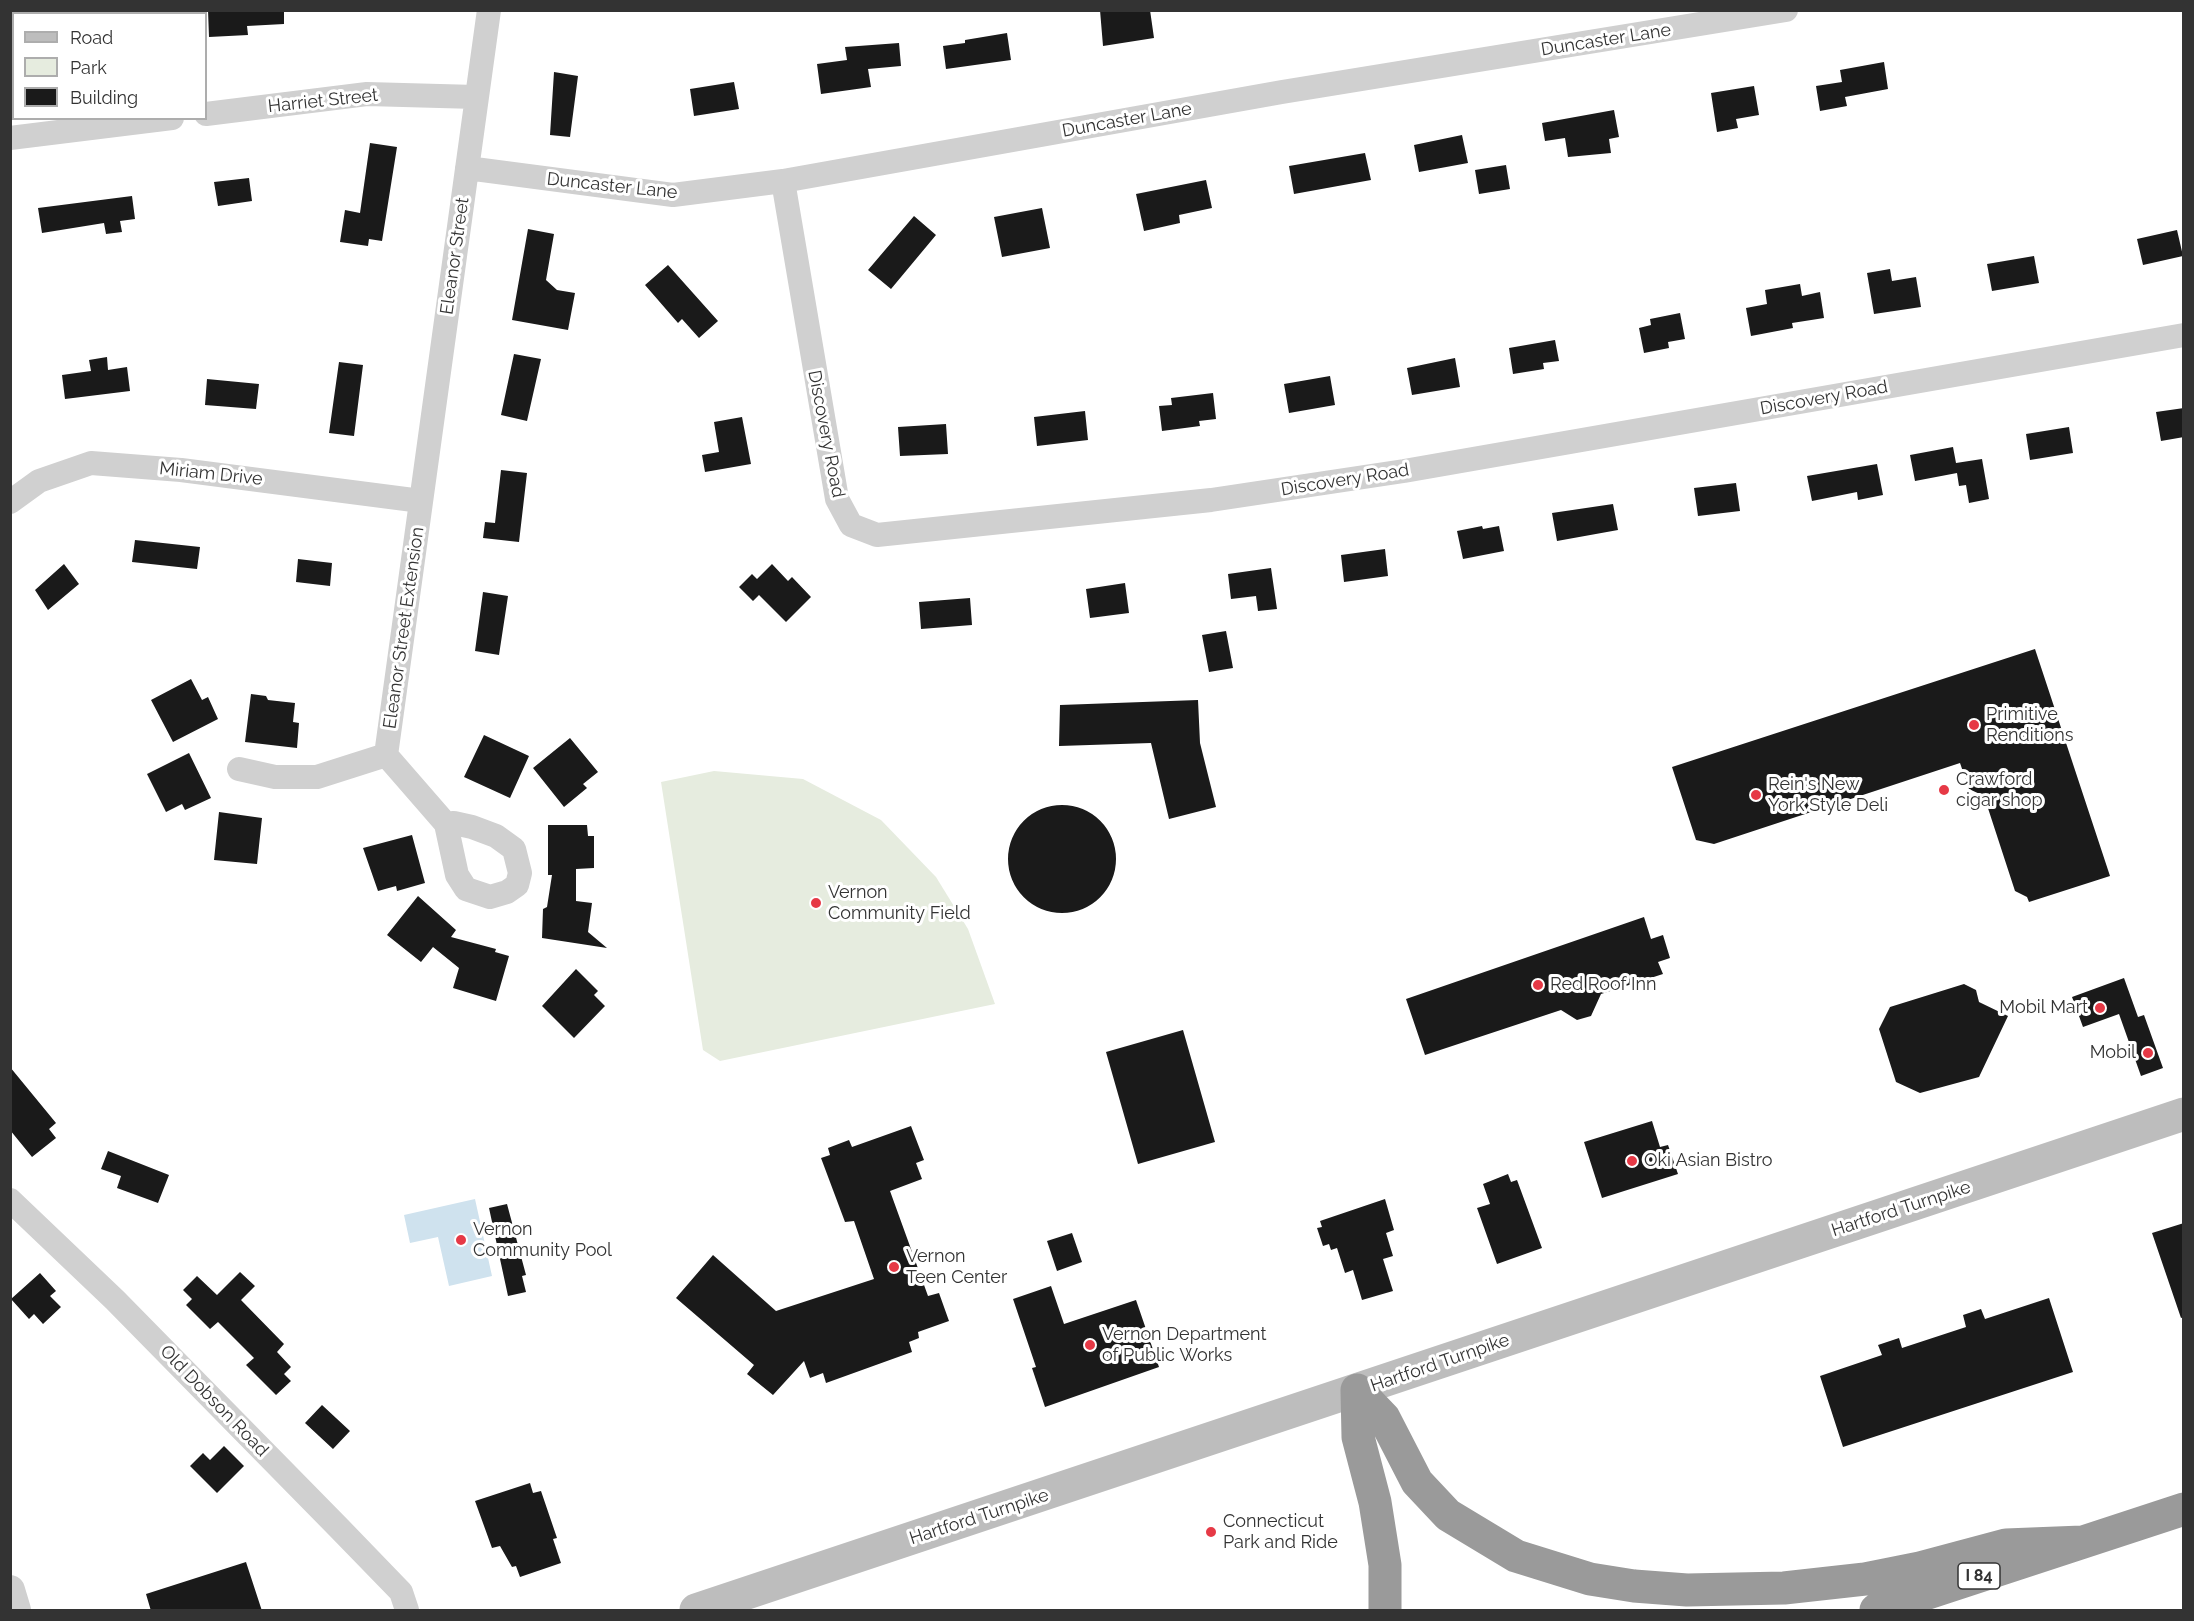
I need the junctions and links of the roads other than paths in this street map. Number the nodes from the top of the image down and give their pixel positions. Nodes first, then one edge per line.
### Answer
1 (489, 10) edge
2 (1786, 10) edge
3 (476, 98) junction
4 (207, 114) edge
5 (156, 120) edge
6 (10, 138) edge
7 (467, 168) junction
8 (783, 181) junction
9 (2184, 335) edge
10 (421, 501) junction
11 (10, 502) edge
12 (386, 755) junction
13 (240, 769) dead end
14 (446, 824) dead end
15 (2184, 1114) edge
16 (10, 1200) edge
17 (1357, 1390) junction
18 (2184, 1509) edge
19 (2082, 1542) junction
20 (10, 1590) edge
21 (16, 1611) edge
22 (407, 1611) edge
23 (696, 1611) edge
24 (1385, 1611) edge
25 (1876, 1611) edge

1 - 3 street, Eleanor Street
2 - 8 street, Duncaster Lane
3 - 4 street, Harriet Street
3 - 7 street, Eleanor Street
5 - 6 street
7 - 8 street, Duncaster Lane
7 - 10 street, Eleanor Street
8 - 9 street, Discovery Road
10 - 11 street, Miriam Drive
10 - 12 street, Eleanor Street Extension
12 - 13 street, Eleanor Street Extension
12 - 14 street, Eleanor Street Extension
15 - 17 main road, Hartford Turnpike
16 - 22 street, Old Dobson Road
17 - 19 highway
17 - 23 main road, Hartford Turnpike
17 - 24 highway
18 - 19 highway, I 84
19 - 25 highway, I 84
20 - 21 street

